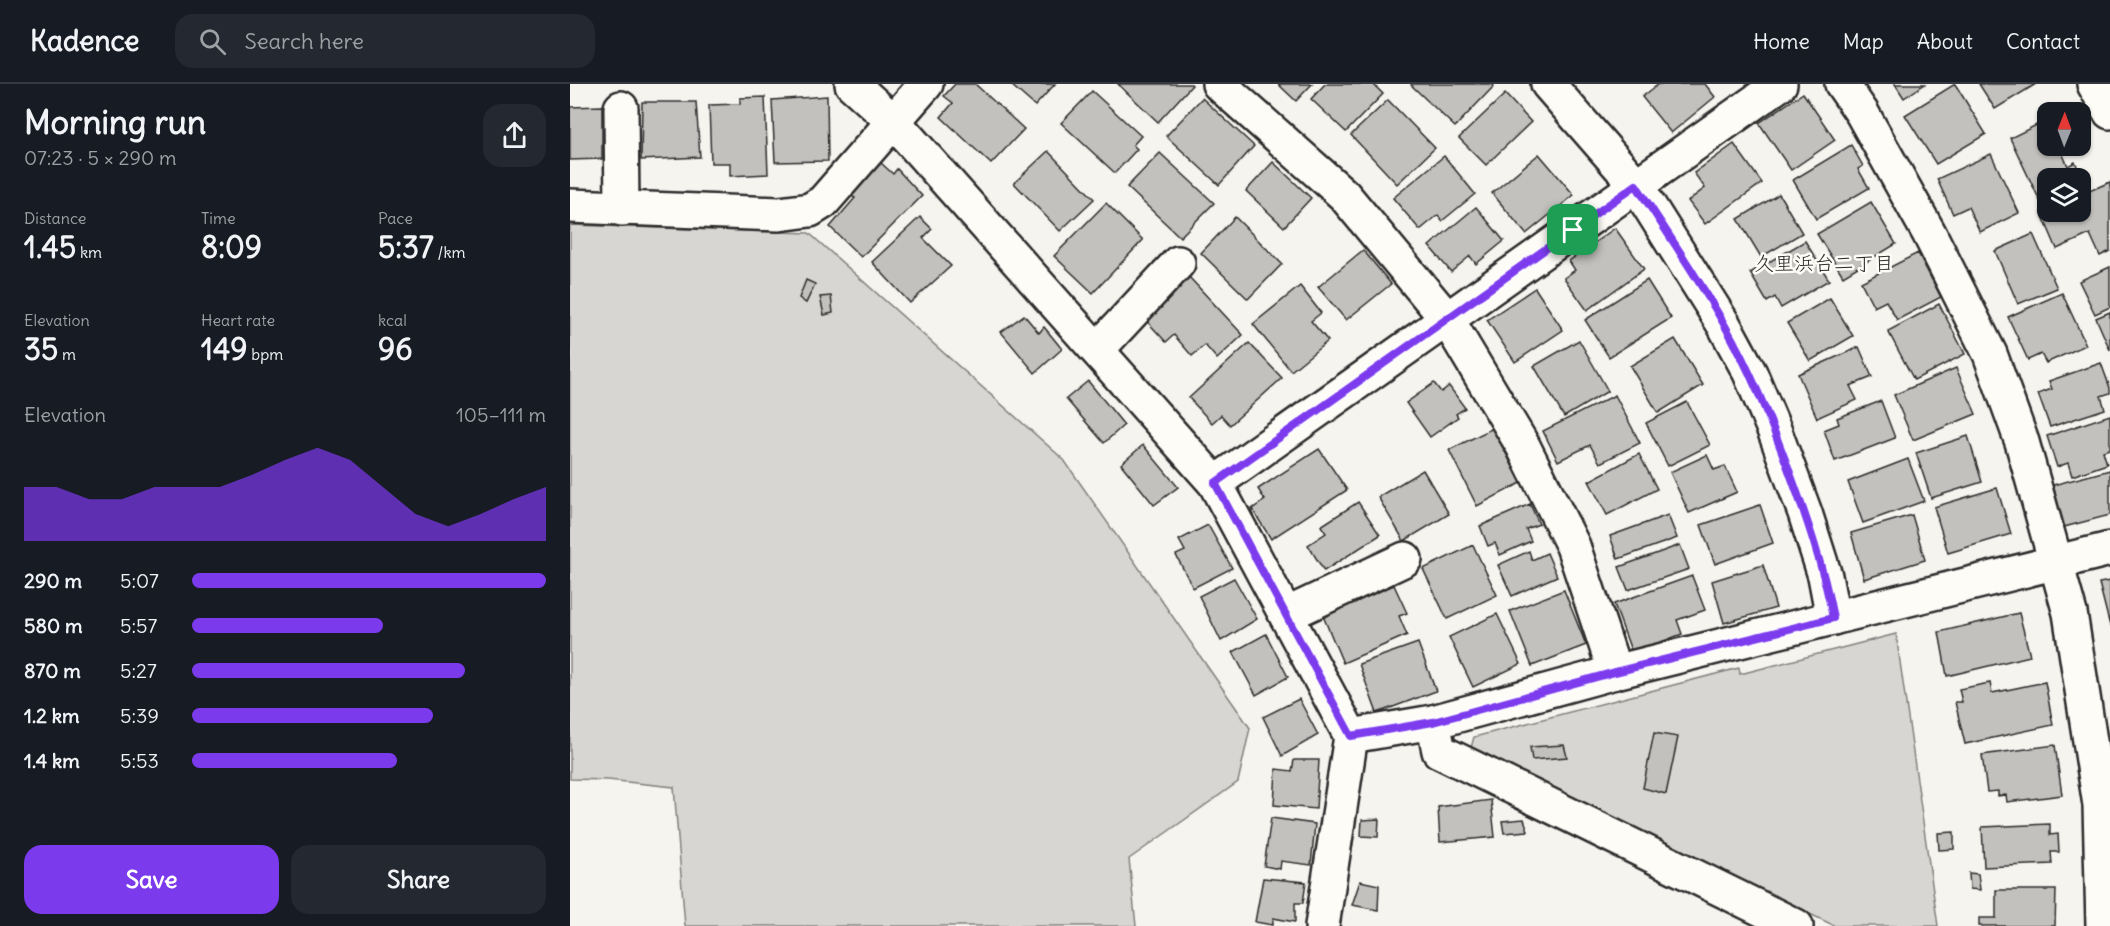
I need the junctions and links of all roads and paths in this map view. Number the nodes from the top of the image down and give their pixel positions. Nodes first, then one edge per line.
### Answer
1 (852, 84) edge
2 (926, 84) edge
3 (1219, 84) edge
4 (1548, 84) edge
5 (1780, 84) edge
6 (1842, 84) edge
7 (2094, 84) edge
8 (621, 108) dead end
9 (2110, 112) edge
10 (894, 122) junction
11 (1636, 185) junction
12 (570, 206) edge
13 (622, 209) junction
14 (1178, 263) dead end
15 (1447, 319) junction
16 (1097, 350) junction
17 (1215, 483) junction
18 (2110, 549) edge
19 (1405, 559) dead end
20 (2057, 563) junction
21 (1286, 615) junction
22 (1833, 618) junction
23 (1615, 672) junction
24 (1433, 722) junction
25 (1351, 736) junction
26 (1322, 926) edge
27 (1796, 926) edge
28 (2103, 926) edge

1 - 10 street
2 - 10 street
3 - 15 street
4 - 11 street
5 - 11 street
6 - 20 street
7 - 9 street
8 - 13 street
10 - 13 street
10 - 16 street
11 - 15 street
11 - 22 street
12 - 13 street
14 - 16 street
15 - 17 street
15 - 23 street
16 - 17 street
17 - 21 street
18 - 20 street
19 - 21 street
20 - 22 street
20 - 28 street
21 - 25 street
22 - 23 street
23 - 24 street
24 - 25 street
24 - 27 street
25 - 26 street

